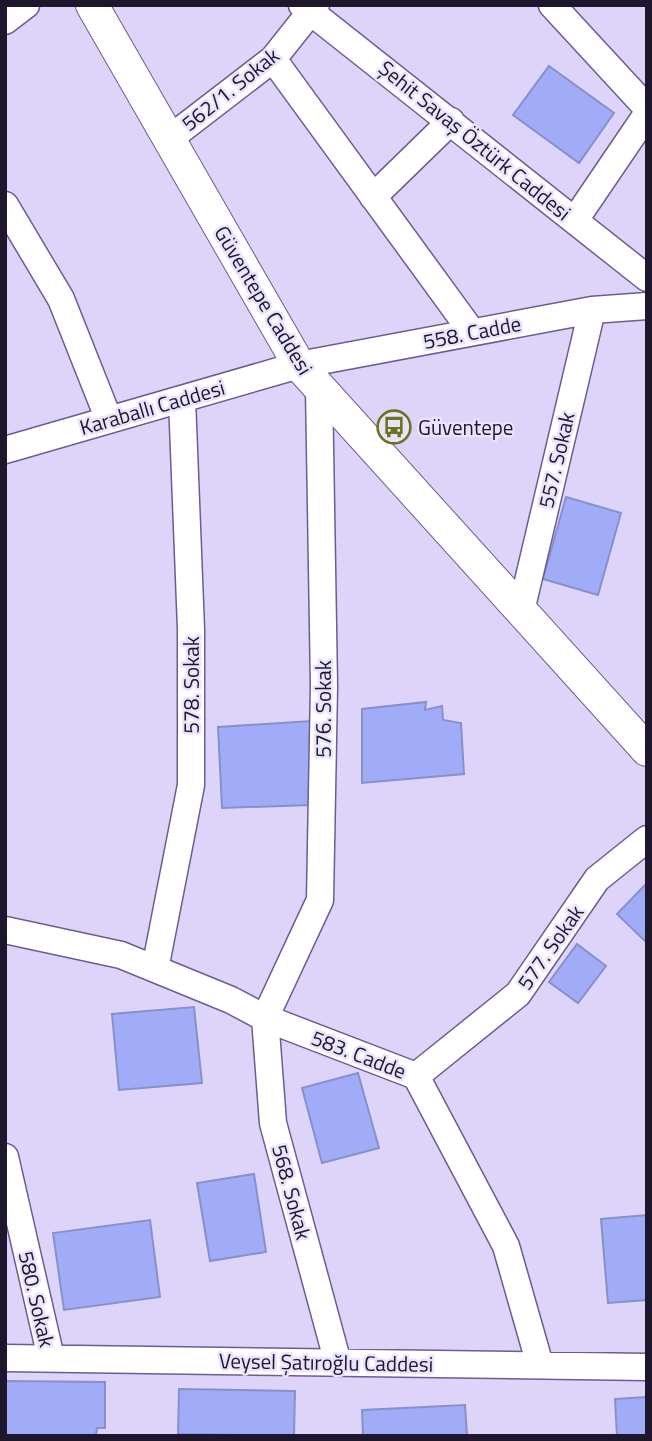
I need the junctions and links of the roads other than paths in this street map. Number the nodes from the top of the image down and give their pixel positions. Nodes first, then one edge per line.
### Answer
1 (26, 5) edge
2 (92, 5) edge
3 (552, 5) edge
4 (309, 7) edge
5 (5, 21) edge
6 (274, 59) junction
7 (647, 108) edge
8 (647, 114) edge
9 (451, 121) junction
10 (169, 139) junction
11 (373, 197) junction
12 (5, 205) edge
13 (575, 220) junction
14 (647, 278) edge
15 (647, 306) edge
16 (592, 310) junction
17 (472, 332) junction
18 (309, 376) junction
19 (182, 399) junction
20 (109, 420) junction
21 (5, 450) edge
22 (521, 611) junction
23 (646, 744) edge
24 (647, 839) edge
25 (5, 930) edge
26 (155, 969) junction
27 (265, 1018) junction
28 (416, 1076) junction
29 (5, 1157) edge
30 (5, 1358) edge
31 (51, 1358) junction
32 (338, 1363) junction
33 (540, 1365) junction
34 (647, 1367) edge

1 - 5 street
2 - 10 street, Güventepe Caddesi
3 - 7 street
4 - 6 street, 562/1. Sokak
4 - 9 street, Şehit Savaş Öztürk Caddesi
6 - 10 street, 562/1. Sokak
6 - 11 street
8 - 13 street
9 - 11 street
9 - 13 street, Şehit Savaş Öztürk Caddesi
10 - 18 street, Güventepe Caddesi
11 - 17 street
12 - 20 street
13 - 14 street, Şehit Savaş Öztürk Caddesi
15 - 16 street, 558. Cadde
16 - 17 street, 558. Cadde
16 - 22 street, 557. Sokak
17 - 18 street, 558. Cadde
18 - 19 street, Karaballı Caddesi
18 - 22 street, Güventepe Caddesi
18 - 27 street, 576. Sokak
19 - 20 street, Karaballı Caddesi
19 - 26 street, 578. Sokak
20 - 21 street, Karaballı Caddesi
22 - 23 street, Güventepe Caddesi
24 - 28 street, 577. Sokak
25 - 26 street, 583. Cadde
26 - 27 street, 583. Cadde
27 - 28 street, 583. Cadde
27 - 32 street, 568. Sokak
28 - 33 street, 583. Cadde
29 - 31 street, 580. Sokak
30 - 31 street, Veysel Şatıroğlu Caddesi
31 - 32 street, Veysel Şatıroğlu Caddesi
32 - 33 street, Veysel Şatıroğlu Caddesi
33 - 34 street, Veysel Şatıroğlu Caddesi

